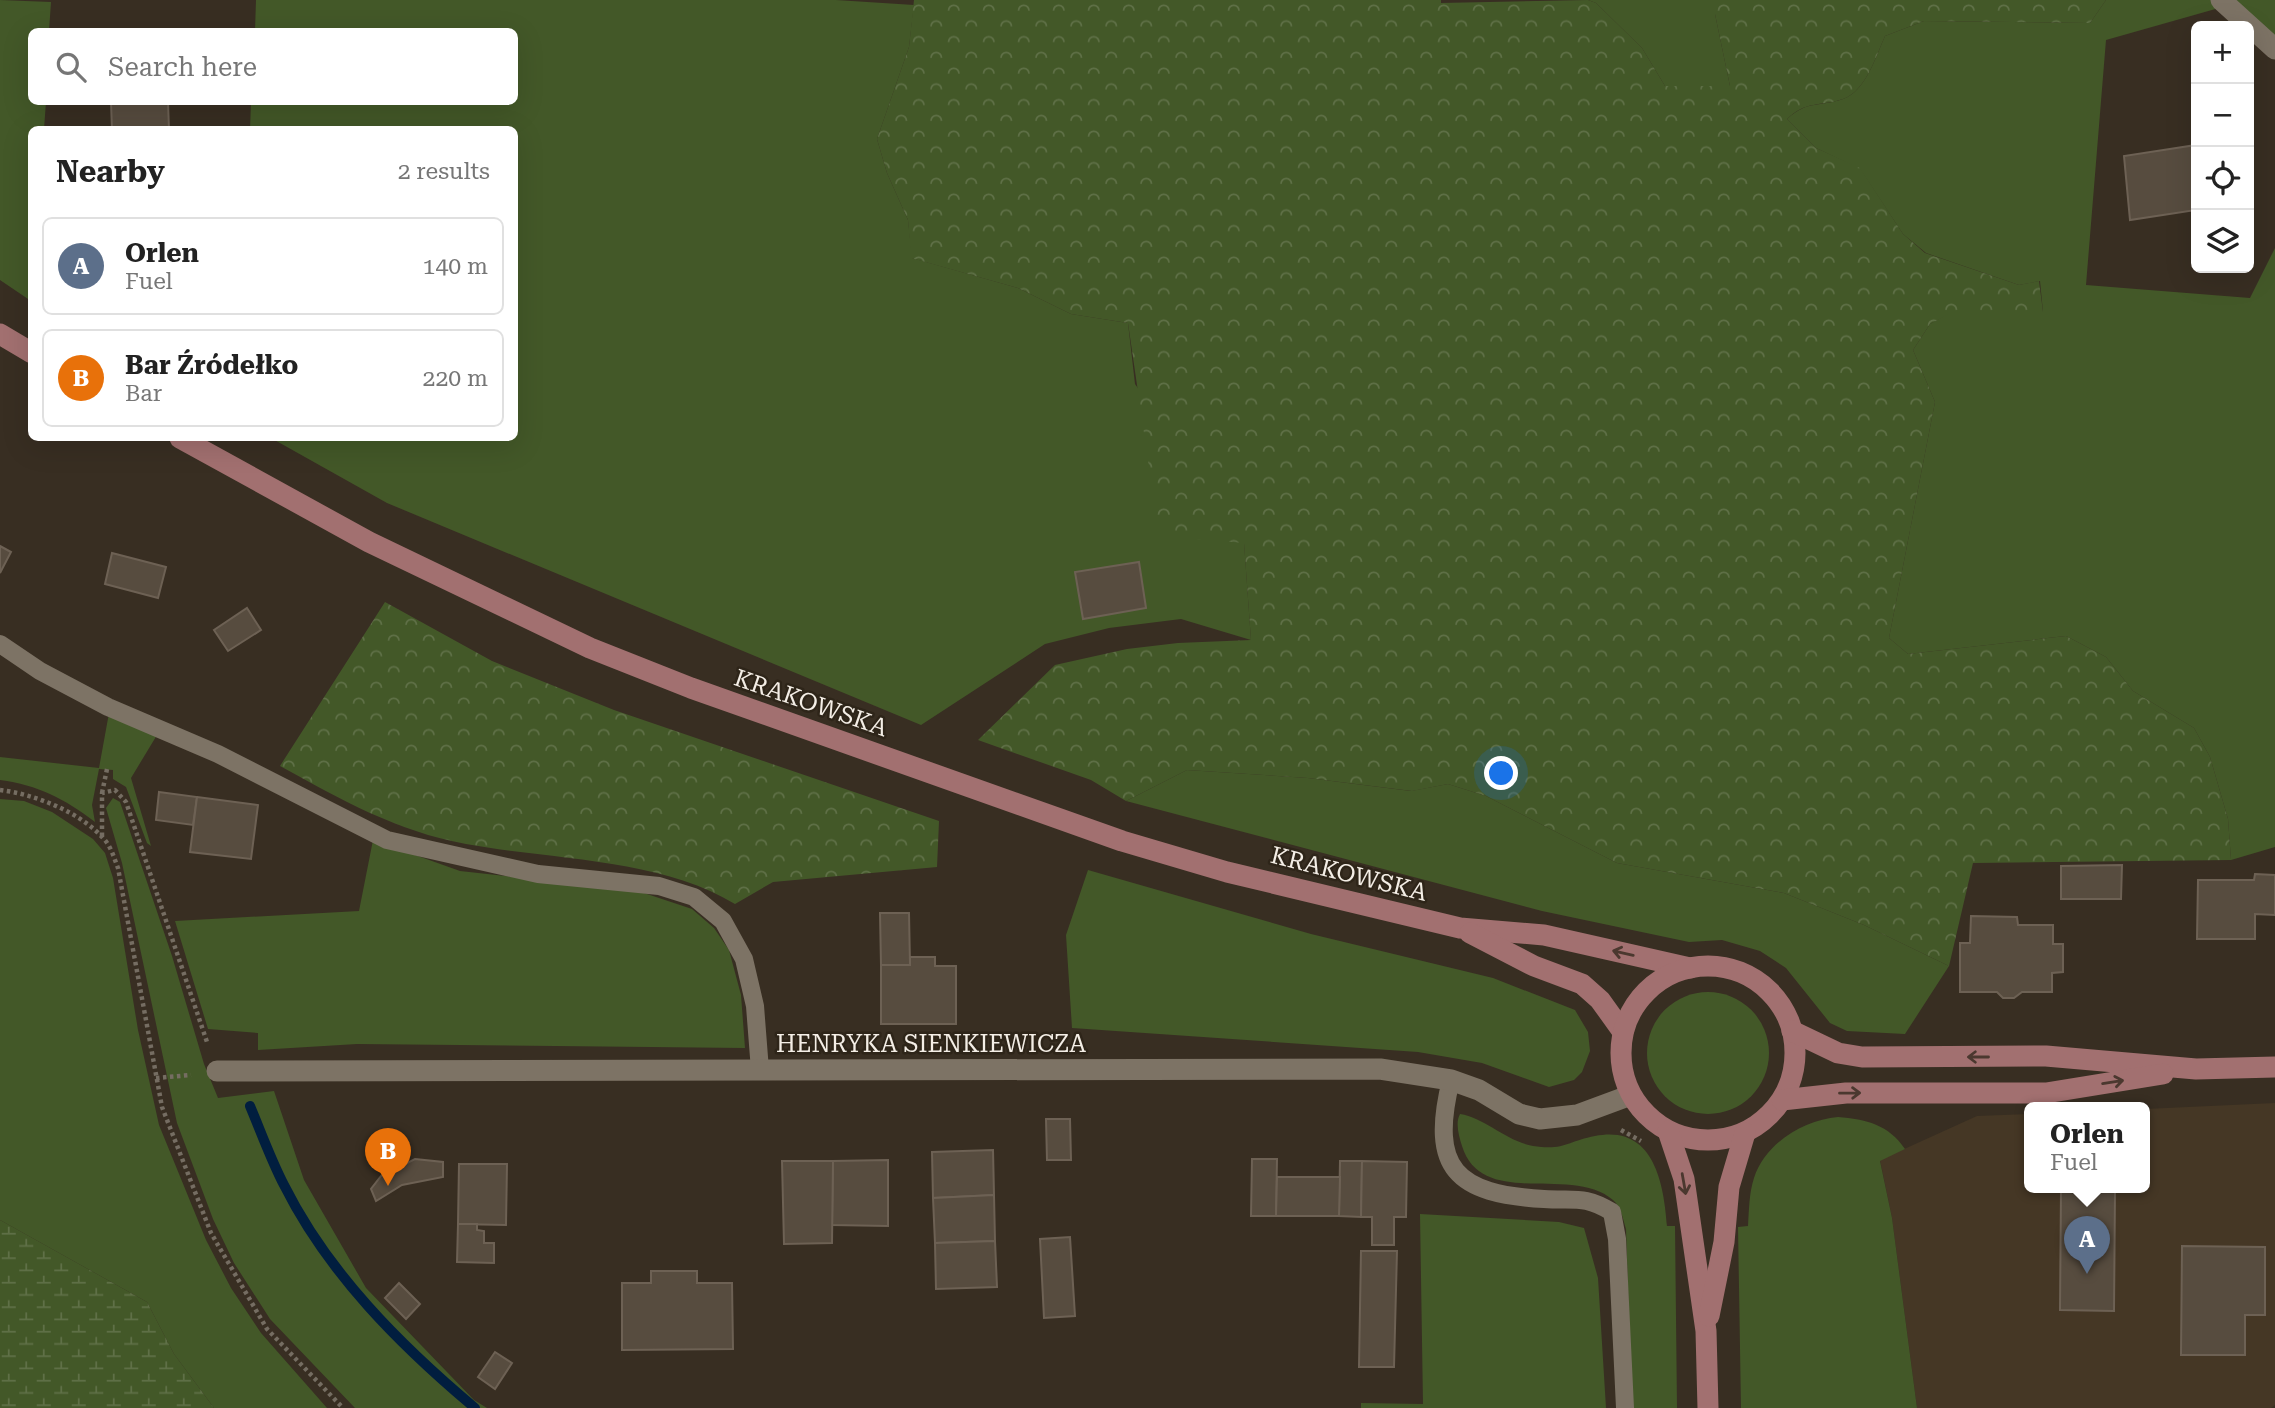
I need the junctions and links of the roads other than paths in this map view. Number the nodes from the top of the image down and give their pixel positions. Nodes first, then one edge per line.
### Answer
1 (2221, 0) edge
2 (2275, 49) edge
3 (0, 334) edge
4 (28, 351) edge
5 (185, 441) edge
6 (0, 644) edge
7 (1460, 928) junction
8 (1690, 968) junction
9 (1793, 1031) junction
10 (1623, 1032) junction
11 (2275, 1067) edge
12 (2196, 1069) junction
13 (218, 1070) road end
14 (760, 1070) junction
15 (1451, 1080) junction
16 (1631, 1095) junction
17 (1782, 1100) junction
18 (1668, 1131) junction
19 (1745, 1133) junction
20 (1706, 1331) junction
21 (1625, 1408) edge
22 (1708, 1408) edge

1 - 2 street
3 - 4 main road
5 - 7 main road, KRAKOWSKA
6 - 14 lane
8 -> 7 main road, KRAKOWSKA
7 - 10 main road, KRAKOWSKA
8 - 9 main road
8 - 10 main road
12 -> 9 main road
9 - 17 main road
10 - 16 main road
11 - 12 main road
17 -> 12 main road
13 - 14 street, HENRYKA SIENKIEWICZA
14 - 15 street, HENRYKA SIENKIEWICZA
15 - 16 street, HENRYKA SIENKIEWICZA
15 - 21 lane
16 - 18 main road
17 - 19 main road
18 - 19 main road
18 -> 20 main road
19 - 20 main road
20 - 22 main road

